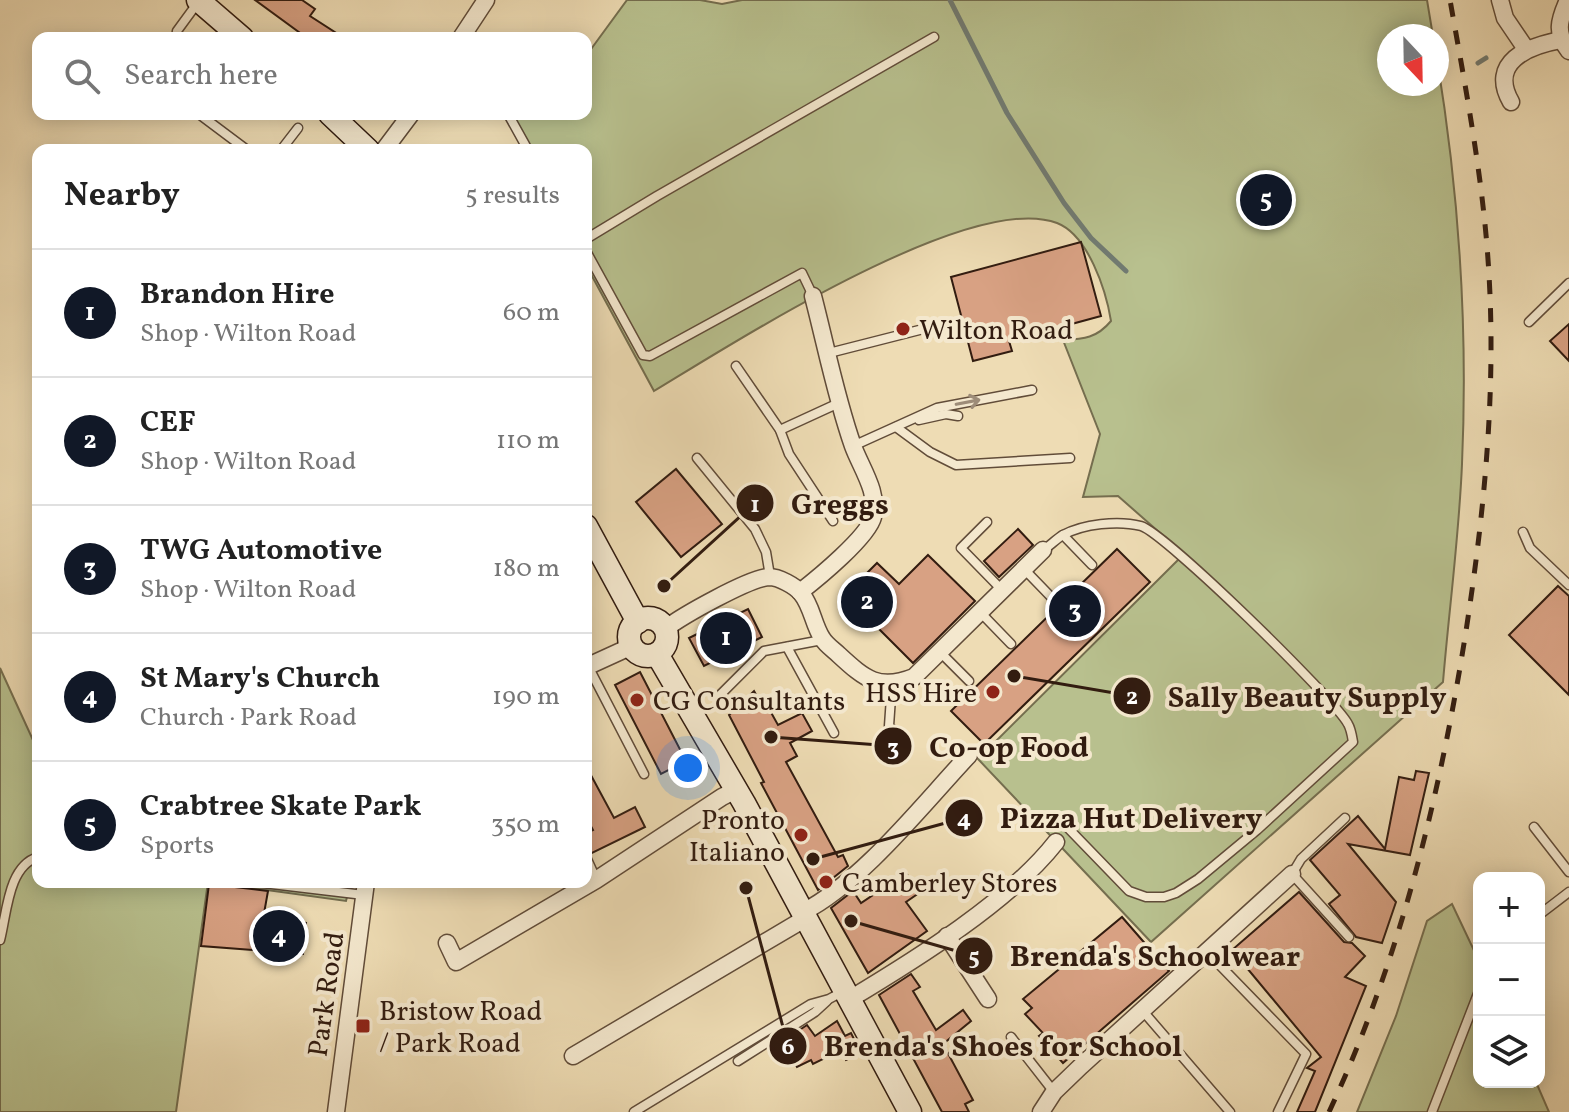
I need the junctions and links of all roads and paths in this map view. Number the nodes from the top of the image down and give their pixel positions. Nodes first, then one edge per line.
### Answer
1 (199, 0) edge
2 (486, 0) edge
3 (1500, 0) edge
4 (1568, 0) edge
5 (177, 32) edge
6 (235, 32) edge
7 (466, 32) edge
8 (934, 37) dead end
9 (1565, 45) edge
10 (1526, 49) junction
11 (1511, 102) dead end
12 (207, 120) edge
13 (336, 120) edge
14 (406, 120) edge
15 (511, 120) edge
16 (298, 128) dead end
17 (239, 144) edge
18 (286, 144) edge
19 (362, 144) edge
20 (388, 144) edge
21 (525, 144) edge
22 (592, 235) edge
23 (592, 262) edge
24 (1569, 283) edge
25 (813, 296) joint
26 (1529, 322) dead end
27 (939, 325) dead end
28 (829, 353) junction
29 (736, 366) dead end
30 (1032, 390) dead end
31 (841, 401) junction
32 (958, 416) dead end
33 (907, 422) junction
34 (896, 427) junction
35 (780, 430) junction
36 (853, 446) junction
37 (697, 458) dead end
38 (1070, 458) dead end
39 (833, 521) dead end
40 (987, 522) dead end
41 (1523, 532) dead end
42 (1063, 535) junction
43 (592, 537) edge
44 (1043, 550) joint
45 (1092, 565) dead end
46 (1024, 569) junction
47 (770, 577) junction
48 (1569, 585) edge
49 (1002, 591) junction
50 (800, 592) junction
51 (1054, 600) dead end
52 (980, 612) junction
53 (638, 622) junction
54 (665, 629) junction
55 (822, 640) junction
56 (1011, 644) dead end
57 (632, 646) junction
58 (787, 647) junction
59 (940, 652) junction
60 (657, 654) junction
61 (592, 664) edge
62 (592, 675) edge
63 (969, 681) dead end
64 (892, 683) junction
65 (719, 696) dead end
66 (834, 733) dead end
67 (906, 744) dead end
68 (969, 755) dead end
69 (644, 774) dead end
70 (736, 790) junction
71 (1345, 818) dead end
72 (1534, 827) dead end
73 (1056, 842) joint
74 (32, 859) edge
75 (592, 871) edge
76 (1569, 872) edge
77 (1292, 874) junction
78 (596, 880) junction
79 (592, 882) edge
80 (334, 888) edge
81 (582, 888) edge
82 (361, 890) edge
83 (1569, 892) edge
84 (1545, 910) edge
85 (804, 915) junction
86 (947, 936) junction
87 (1349, 937) dead end
88 (0, 940) edge
89 (447, 943) dead end
90 (1206, 952) junction
91 (841, 996) junction
92 (988, 999) dead end
93 (1473, 1006) edge
94 (1142, 1010) junction
95 (1011, 1037) dead end
96 (573, 1056) dead end
97 (738, 1061) dead end
98 (1054, 1092) junction
99 (336, 1112) edge
100 (634, 1112) edge
101 (910, 1112) edge
102 (1041, 1112) edge
103 (1230, 1112) edge
104 (1278, 1112) edge
105 (1432, 1112) edge

1 - 5 lane
1 - 6 main road
2 - 7 street
3 - 10 street
4 - 9 street
8 - 22 lane
9 - 10 street
10 - 11 street
12 - 17 lane
13 - 19 main road
14 - 20 street
15 - 21 lane
16 - 18 lane
23 - 25 lane
24 - 26 lane
25 - 28 street
27 - 28 lane
28 - 31 street
29 - 35 lane
33 -> 30 lane
31 - 35 lane
31 - 36 street
32 - 33 lane
33 - 34 lane
34 - 36 lane
34 - 38 lane
35 - 39 lane
36 - 50 street
37 - 47 lane
40 - 49 lane
41 - 48 lane
42 - 44 lane
42 - 45 lane
42 - 73 lane
43 - 53 main road
44 - 46 street
46 - 49 street
46 - 51 lane
47 - 50 street
47 - 54 street
49 - 52 street
50 - 55 street
52 - 56 lane
52 - 59 street
53 - 54 main road
53 - 57 main road
54 - 60 main road
55 - 58 lane
55 - 64 street
57 - 60 main road
57 - 61 street
58 - 65 lane
58 - 66 lane
59 - 63 lane
59 - 64 street
60 - 70 main road
62 - 69 lane
64 - 67 lane
68 - 85 street
70 - 78 street
70 - 85 main road
71 - 77 lane
72 - 76 lane
73 - 86 street
74 - 88 lane
75 - 78 lane
77 - 87 lane
77 - 90 street
78 - 79 street
80 - 82 lane
81 - 89 street
82 - 99 street, Park Road
83 - 84 lane
85 - 91 main road
85 - 96 street
86 - 91 street
86 - 92 street
90 - 94 street
90 - 104 lane
91 - 97 lane
91 - 100 lane
91 - 101 main road
93 - 105 lane
94 - 98 street
94 - 103 lane
95 - 98 lane
98 - 102 street

